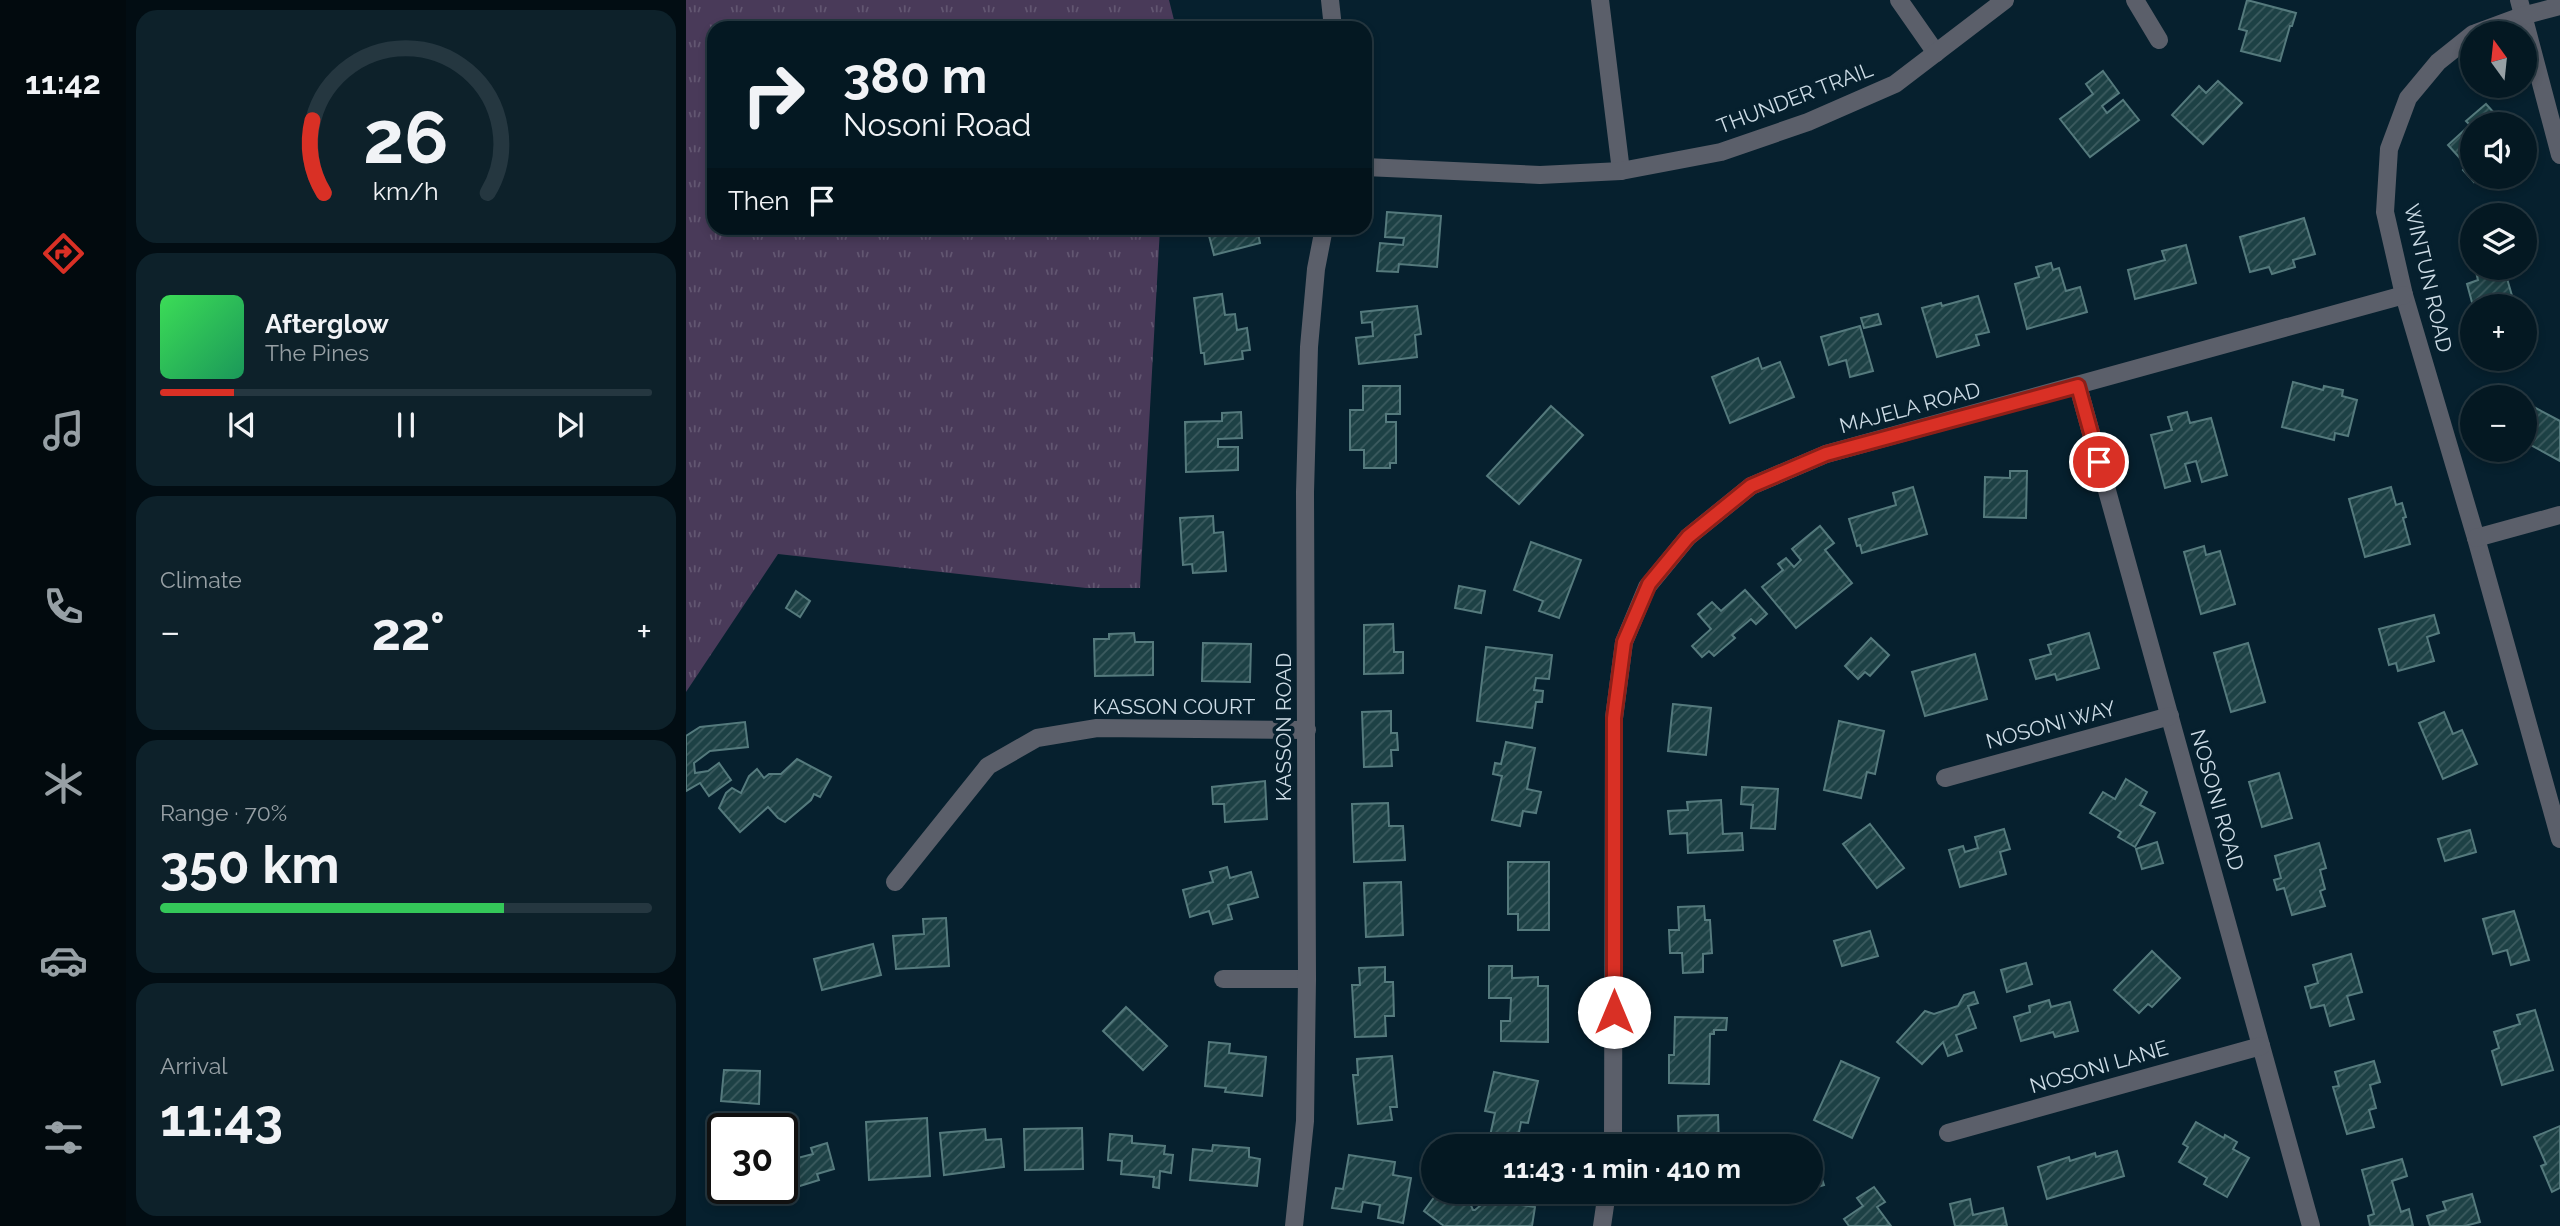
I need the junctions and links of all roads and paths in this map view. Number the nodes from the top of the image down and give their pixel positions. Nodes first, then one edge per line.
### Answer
1 (1330, 0) edge
2 (1600, 0) edge
3 (1899, 0) edge
4 (2005, 0) edge
5 (2135, 0) edge
6 (2560, 6) edge
7 (2520, 8) edge
8 (1332, 21) edge
9 (2497, 21) edge
10 (2159, 40) dead end
11 (2460, 44) edge
12 (1936, 53) junction
13 (2560, 155) edge
14 (1372, 167) edge
15 (1621, 171) junction
16 (1323, 235) edge
17 (2404, 295) junction
18 (2078, 386) junction
19 (2560, 515) edge
20 (2476, 538) junction
21 (2169, 716) junction
22 (1307, 730) junction
23 (1945, 778) dead end
24 (2560, 839) edge
25 (895, 881) dead end
26 (1223, 979) dead end
27 (1307, 979) junction
28 (2262, 1046) junction
29 (1948, 1133) dead end
30 (1613, 1134) edge
31 (1605, 1204) edge
32 (1294, 1226) edge
33 (1602, 1226) edge
34 (2311, 1226) edge

1 - 8 street
2 - 15 street
3 - 12 street
4 - 12 street, THUNDER TRAIL
5 - 10 street
6 - 7 street, WINTUN ROAD
7 - 9 street, WINTUN ROAD
7 - 13 street
11 - 17 street, WINTUN ROAD
12 - 15 street, THUNDER TRAIL
14 - 15 street, THUNDER TRAIL
16 - 22 street, KASSON ROAD
17 - 18 street, MAJELA ROAD
17 - 20 street, WINTUN ROAD
18 - 21 street, NOSONI ROAD
18 - 30 street, MAJELA ROAD
19 - 20 street
20 - 24 street, WINTUN ROAD
21 - 23 street, NOSONI WAY
21 - 28 street, NOSONI ROAD
22 - 25 street, KASSON COURT
22 - 27 street, KASSON ROAD
26 - 27 street
27 - 32 street, KASSON ROAD
28 - 29 street, NOSONI LANE
28 - 34 street, NOSONI ROAD
31 - 33 street

